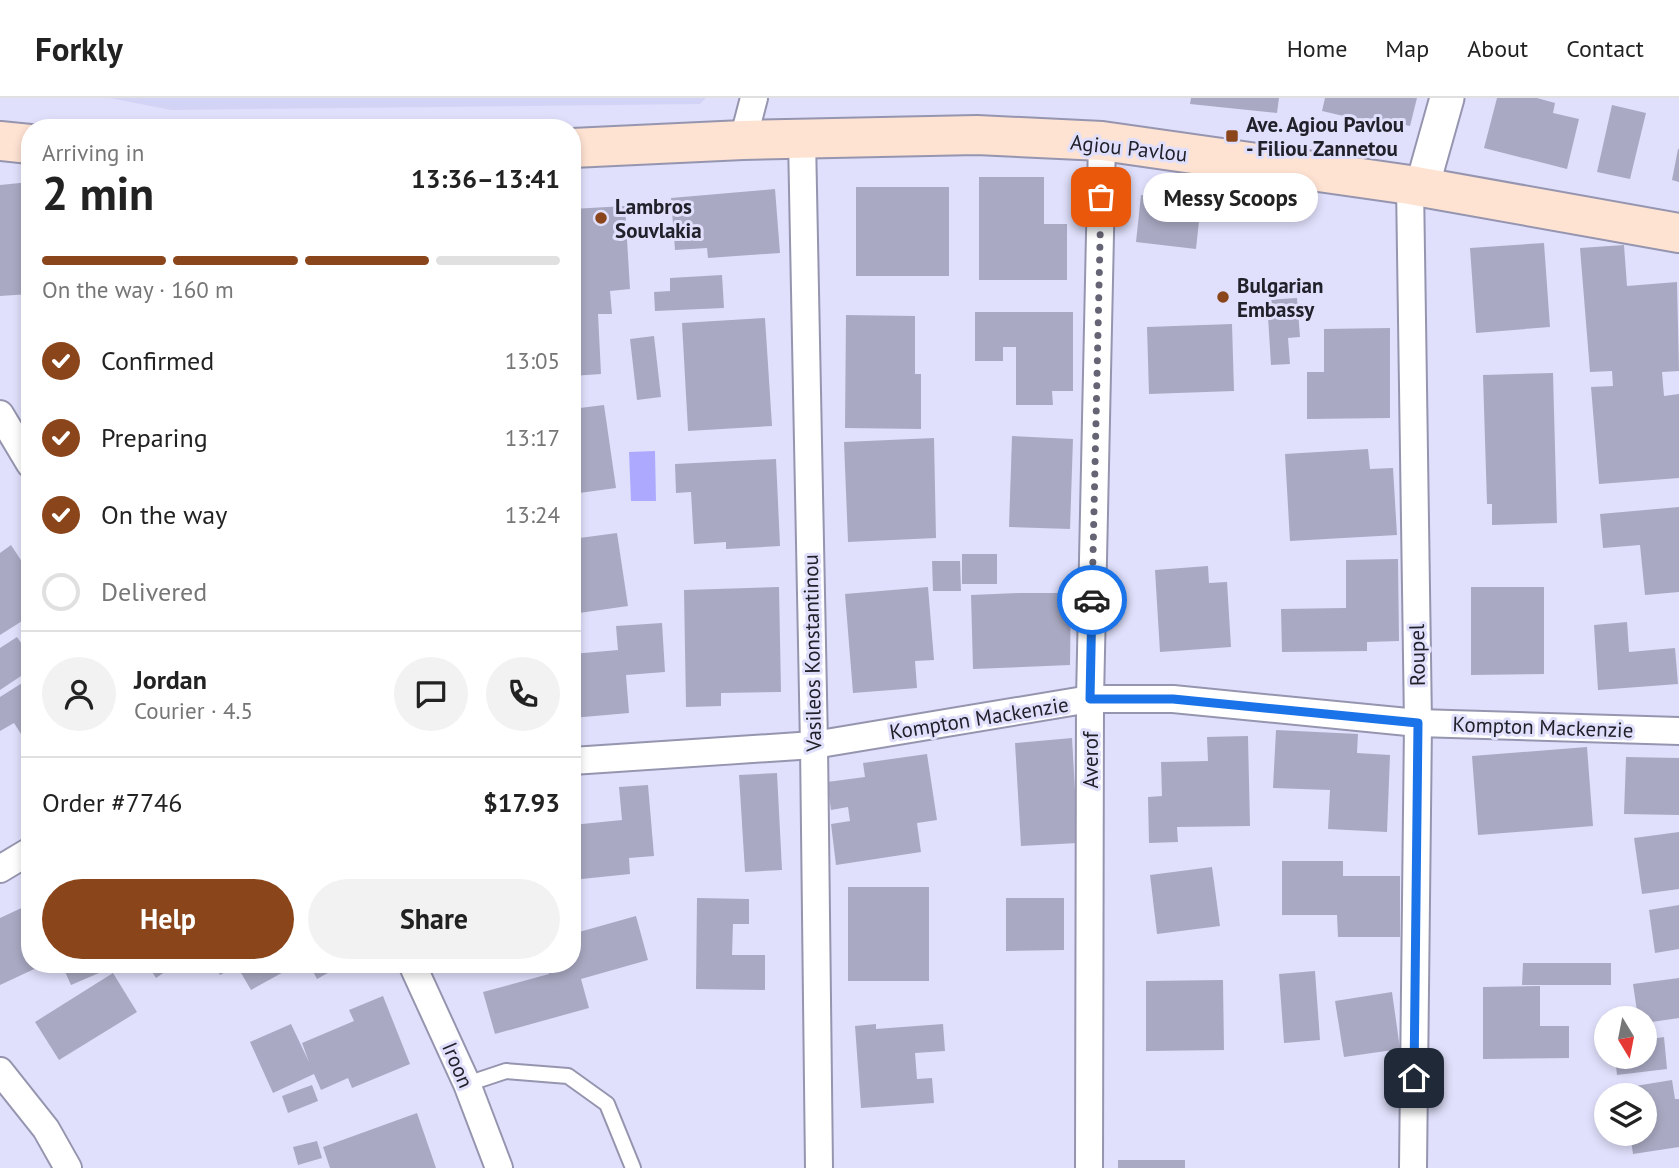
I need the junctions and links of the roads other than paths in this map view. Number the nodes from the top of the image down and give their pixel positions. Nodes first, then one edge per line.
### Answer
1 (754, 98) edge
2 (1447, 98) edge
3 (802, 138) junction
4 (743, 140) junction
5 (0, 141) edge
6 (1102, 141) junction
7 (21, 143) edge
8 (581, 148) edge
9 (1416, 186) junction
10 (1679, 233) edge
11 (0, 414) edge
12 (21, 449) edge
13 (1090, 699) junction
14 (1418, 723) junction
15 (1679, 731) edge
16 (814, 745) junction
17 (581, 760) edge
18 (21, 856) edge
19 (0, 869) edge
20 (416, 973) edge
21 (0, 1071) edge
22 (467, 1084) junction
23 (68, 1168) edge
24 (499, 1168) edge
25 (633, 1168) edge
26 (819, 1168) edge
27 (1089, 1168) edge
28 (1413, 1168) edge

1 - 4 street
2 - 9 street
3 - 4 main road, Agiou Pavlou
3 - 6 main road, Agiou Pavlou
3 - 16 street, Vasileos Konstantinou
4 - 8 main road, Agiou Pavlou
5 - 7 main road
6 - 9 main road, Agiou Pavlou
6 - 13 street, Averof
9 - 10 main road, Agiou Pavlou
9 - 14 street, Roupel
11 - 12 street
13 - 14 street, Kompton Mackenzie
13 - 16 street, Kompton Mackenzie
13 - 27 street, Averof
14 - 15 street, Kompton Mackenzie
14 - 28 street, Roupel
16 - 17 street, Kompton Mackenzie
16 - 26 street, Vasileos Konstantinou
18 - 19 street
20 - 22 street, Iroon
21 - 23 street
22 - 24 street, Iroon
22 - 25 lane

